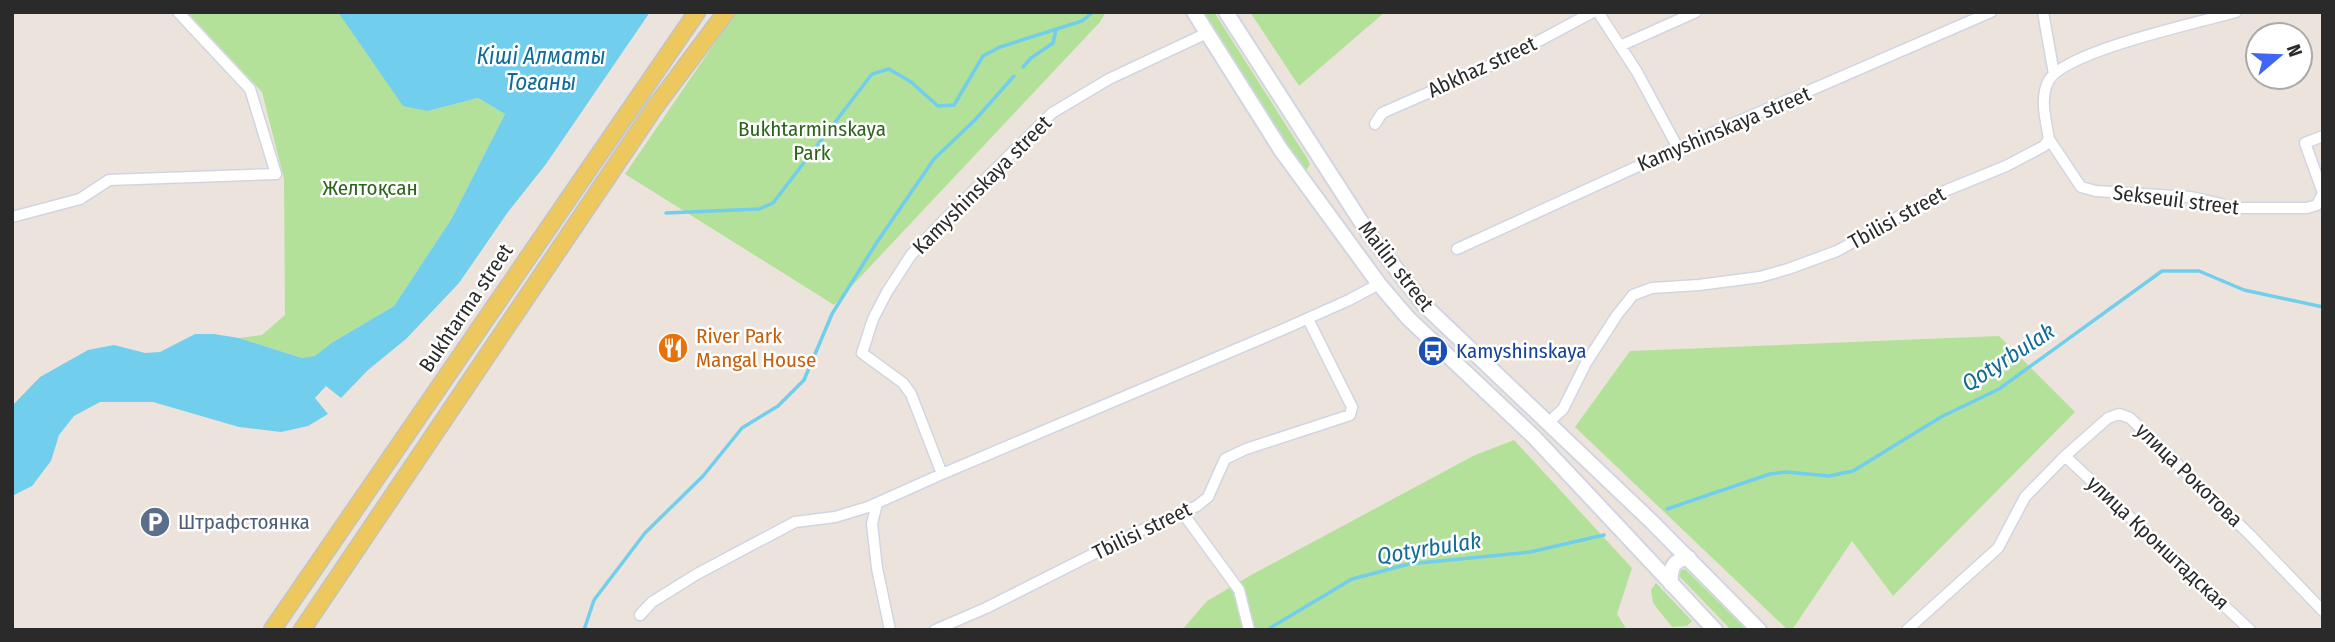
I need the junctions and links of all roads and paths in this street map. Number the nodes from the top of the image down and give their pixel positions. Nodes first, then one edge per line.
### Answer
1 (178, 12) edge
2 (697, 12) edge
3 (726, 12) edge
4 (1194, 12) edge
5 (1226, 12) edge
6 (1595, 12) edge
7 (1696, 12) edge
8 (1991, 12) edge
9 (2043, 12) edge
10 (2236, 12) edge
11 (1207, 33) junction
12 (1620, 46) junction
13 (2054, 74) junction
14 (1375, 124) dead end
15 (2320, 137) edge
16 (2049, 139) junction
17 (1678, 148) junction
18 (2323, 193) edge
19 (12, 217) edge
20 (1457, 248) dead end
21 (1379, 284) junction
22 (1308, 319) junction
23 (1548, 423) junction
24 (2065, 456) junction
25 (942, 474) junction
26 (877, 503) junction
27 (1182, 512) junction
28 (1689, 558) junction
29 (1671, 584) junction
30 (2323, 611) edge
31 (640, 615) dead end
32 (272, 630) edge
33 (302, 630) edge
34 (890, 630) edge
35 (934, 630) edge
36 (1249, 630) edge
37 (1715, 630) edge
38 (1759, 630) edge
39 (1907, 630) edge
40 (2250, 630) edge

1 - 19 street
2 - 32 main road, Bukhtarma street
3 - 33 main road, Bukhtarma street
4 - 11 main road, Mailin street
5 - 23 main road, Mailin street
6 - 12 street
6 - 14 street, Abkhaz street
7 - 12 street
8 - 17 street, Kamyshinskaya street
9 - 13 street
10 - 13 street
11 - 21 main road, Mailin street
11 - 25 street, Kamyshinskaya street
12 - 17 street
13 - 16 street
15 - 18 street
16 - 18 street, Sekseuil street
16 - 23 street, Tbilisi street
17 - 20 street, Kamyshinskaya street
21 - 22 street
21 - 29 main road, Mailin street
22 - 25 street
22 - 27 street, Tbilisi street
23 - 28 main road, Mailin street
24 - 30 street, улица Рокотова
24 - 39 street, улица Рокотова
24 - 40 street, улица Кронштадская
25 - 26 street
26 - 31 street
26 - 34 street
27 - 35 street, Tbilisi street
27 - 36 street
28 - 29 main road
28 - 38 main road, Mailin street
29 - 37 main road, Mailin street

